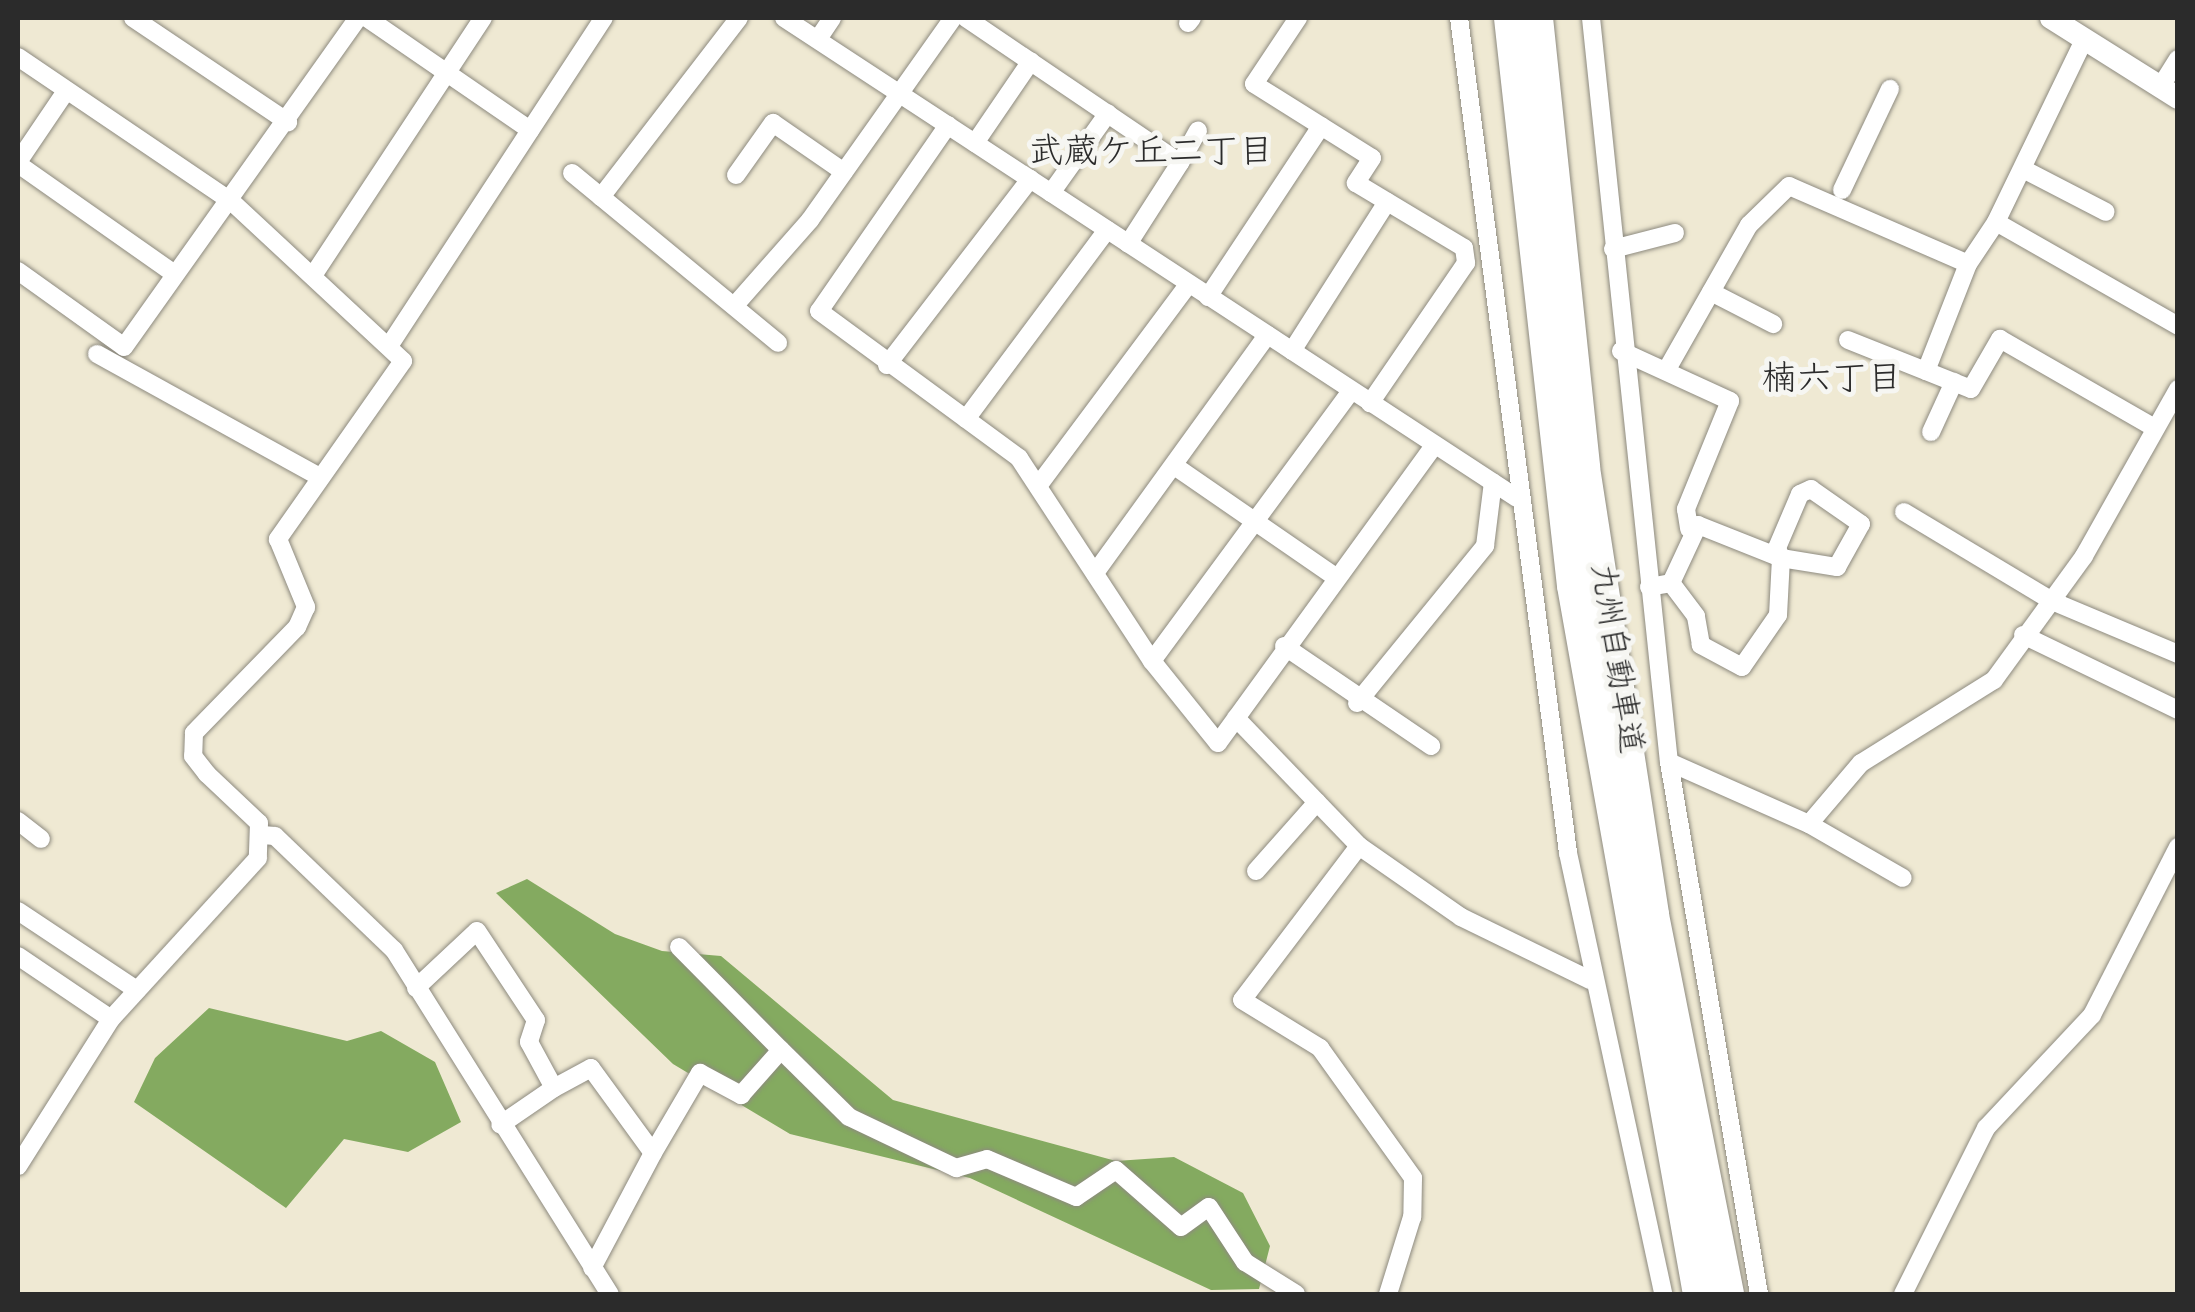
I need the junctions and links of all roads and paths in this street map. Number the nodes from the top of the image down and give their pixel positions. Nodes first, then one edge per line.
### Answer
1 (134, 18) edge
2 (358, 18) edge
3 (367, 18) edge
4 (483, 18) edge
5 (604, 18) edge
6 (739, 18) edge
7 (784, 18) edge
8 (832, 18) edge
9 (953, 18) edge
10 (966, 18) edge
11 (1298, 18) edge
12 (1459, 18) edge
13 (1510, 18) edge
14 (1537, 18) edge
15 (1592, 18) edge
16 (2051, 18) edge
17 (2085, 38) junction
18 (818, 39) junction
19 (18, 57) edge
20 (2178, 59) edge
21 (1032, 61) junction
22 (446, 72) junction
23 (1890, 89) dead end
24 (66, 91) junction
25 (2170, 92) edge
26 (901, 93) junction
27 (1108, 113) junction
28 (288, 122) junction
29 (948, 125) junction
30 (1321, 126) junction
31 (530, 130) junction
32 (1198, 132) dead end
33 (975, 143) junction
34 (18, 163) edge
35 (1180, 163) junction
36 (2023, 169) junction
37 (844, 172) junction
38 (572, 173) dead end
39 (736, 175) dead end
40 (1030, 179) junction
41 (1842, 190) dead end
42 (1051, 192) junction
43 (601, 197) junction
44 (231, 202) junction
45 (1387, 202) junction
46 (2106, 212) dead end
47 (1996, 222) junction
48 (1107, 230) junction
49 (1674, 234) dead end
50 (1128, 244) junction
51 (1613, 249) junction
52 (1968, 264) junction
53 (18, 271) edge
54 (316, 271) junction
55 (173, 274) junction
56 (1188, 285) junction
57 (1711, 292) junction
58 (1208, 298) junction
59 (736, 304) junction
60 (1774, 324) dead end
61 (2178, 326) edge
62 (1267, 335) junction
63 (1848, 340) dead end
64 (391, 343) junction
65 (778, 344) dead end
66 (1621, 350) junction
67 (1292, 351) junction
68 (97, 354) dead end
69 (888, 365) junction
70 (1666, 371) junction
71 (1926, 371) junction
72 (1954, 382) junction
73 (2178, 390) edge
74 (1350, 392) junction
75 (1370, 403) junction
76 (966, 419) junction
77 (2155, 428) junction
78 (1931, 432) dead end
79 (1434, 446) junction
80 (1176, 466) junction
81 (320, 477) junction
82 (1493, 482) junction
83 (1038, 486) junction
84 (1517, 498) junction
85 (1904, 512) dead end
86 (1256, 520) junction
87 (1689, 528) junction
88 (1780, 558) junction
89 (1095, 574) junction
90 (1334, 576) junction
91 (1671, 583) junction
92 (1649, 587) junction
93 (2052, 600) junction
94 (2024, 635) junction
95 (1284, 646) junction
96 (2178, 654) edge
97 (1152, 661) junction
98 (1357, 702) junction
99 (2178, 710) edge
100 (1236, 718) junction
101 (1431, 746) dead end
102 (1669, 762) junction
103 (1317, 802) junction
104 (18, 821) edge
105 (1809, 824) junction
106 (262, 835) junction
107 (41, 839) dead end
108 (1358, 846) junction
109 (2178, 847) edge
110 (1256, 872) dead end
111 (1903, 878) dead end
112 (18, 912) edge
113 (679, 946) dead end
114 (18, 956) edge
115 (1590, 980) junction
116 (416, 988) junction
117 (136, 990) junction
118 (112, 1020) junction
119 (781, 1050) junction
120 (554, 1088) junction
121 (500, 1125) junction
122 (653, 1153) junction
123 (20, 1158) edge
124 (592, 1268) junction
125 (610, 1294) edge
126 (1296, 1294) edge
127 (1388, 1294) edge
128 (1662, 1294) edge
129 (1698, 1294) edge
130 (1728, 1294) edge
131 (1759, 1294) edge
132 (1902, 1294) edge

1 - 28 street
2 - 28 street
3 - 22 street
4 - 22 street
5 - 31 street
6 - 43 street
7 - 18 street
8 - 18 street
9 - 26 street
10 - 21 street
11 - 30 street
12 - 84 street
13 - 129 highway, 九州自動車道
14 - 130 highway, 九州自動車道
15 - 51 street
16 - 17 street
17 - 25 street
17 - 36 street
18 - 26 street
19 - 24 street
20 - 25 street
21 - 27 street
21 - 33 street
22 - 31 street
22 - 54 street
23 - 41 street
24 - 34 street
24 - 44 street
26 - 29 street
26 - 37 street
27 - 35 street
27 - 42 street
28 - 44 street
29 - 33 street
29 - 69 street
30 - 45 street
30 - 58 street
31 - 64 street
32 - 35 street
33 - 40 street
34 - 55 street
35 - 50 street
36 - 46 street
36 - 47 street
37 - 39 street
37 - 59 street
38 - 43 street
40 - 42 street
40 - 69 street
42 - 48 street
43 - 59 street
44 - 54 street
44 - 55 street
45 - 67 street
45 - 75 street
47 - 52 street
47 - 61 street
48 - 50 street
48 - 76 street
49 - 51 street
50 - 56 street
51 - 66 street
52 - 57 street
52 - 71 street
53 - 55 street
54 - 64 street
56 - 58 street
56 - 83 street
57 - 60 street
57 - 70 street
58 - 62 street
59 - 65 street
62 - 67 street
62 - 80 street
63 - 71 street
64 - 81 street
66 - 70 street
66 - 92 street
67 - 74 street
68 - 81 street
69 - 76 street
70 - 87 street
71 - 72 street
72 - 77 street
72 - 78 street
73 - 77 street
74 - 75 street
74 - 86 street
75 - 79 street
76 - 83 street
77 - 93 street
79 - 82 street
79 - 90 street
80 - 86 street
80 - 89 street
81 - 106 street
82 - 84 street
82 - 98 street
83 - 89 street
84 - 115 street
85 - 93 street
86 - 90 street
86 - 97 street
87 - 88 street
87 - 91 street
88 - 88 street
88 - 91 street
89 - 97 street
90 - 95 street
91 - 92 street
92 - 102 street
93 - 94 street
93 - 96 street
94 - 99 street
94 - 105 street
95 - 98 street
95 - 100 street
97 - 100 street
98 - 101 street
100 - 103 street
102 - 105 street
102 - 131 street
103 - 108 street
103 - 110 street
104 - 107 street
105 - 111 street
106 - 116 street
106 - 117 street
108 - 115 street
108 - 127 street
109 - 132 street
112 - 117 street
113 - 119 street
114 - 118 street
115 - 128 street
116 - 120 street
116 - 121 street
117 - 118 street
118 - 123 street
119 - 122 street
119 - 126 street
120 - 121 street
120 - 122 street
121 - 124 street
122 - 124 street
124 - 125 street

